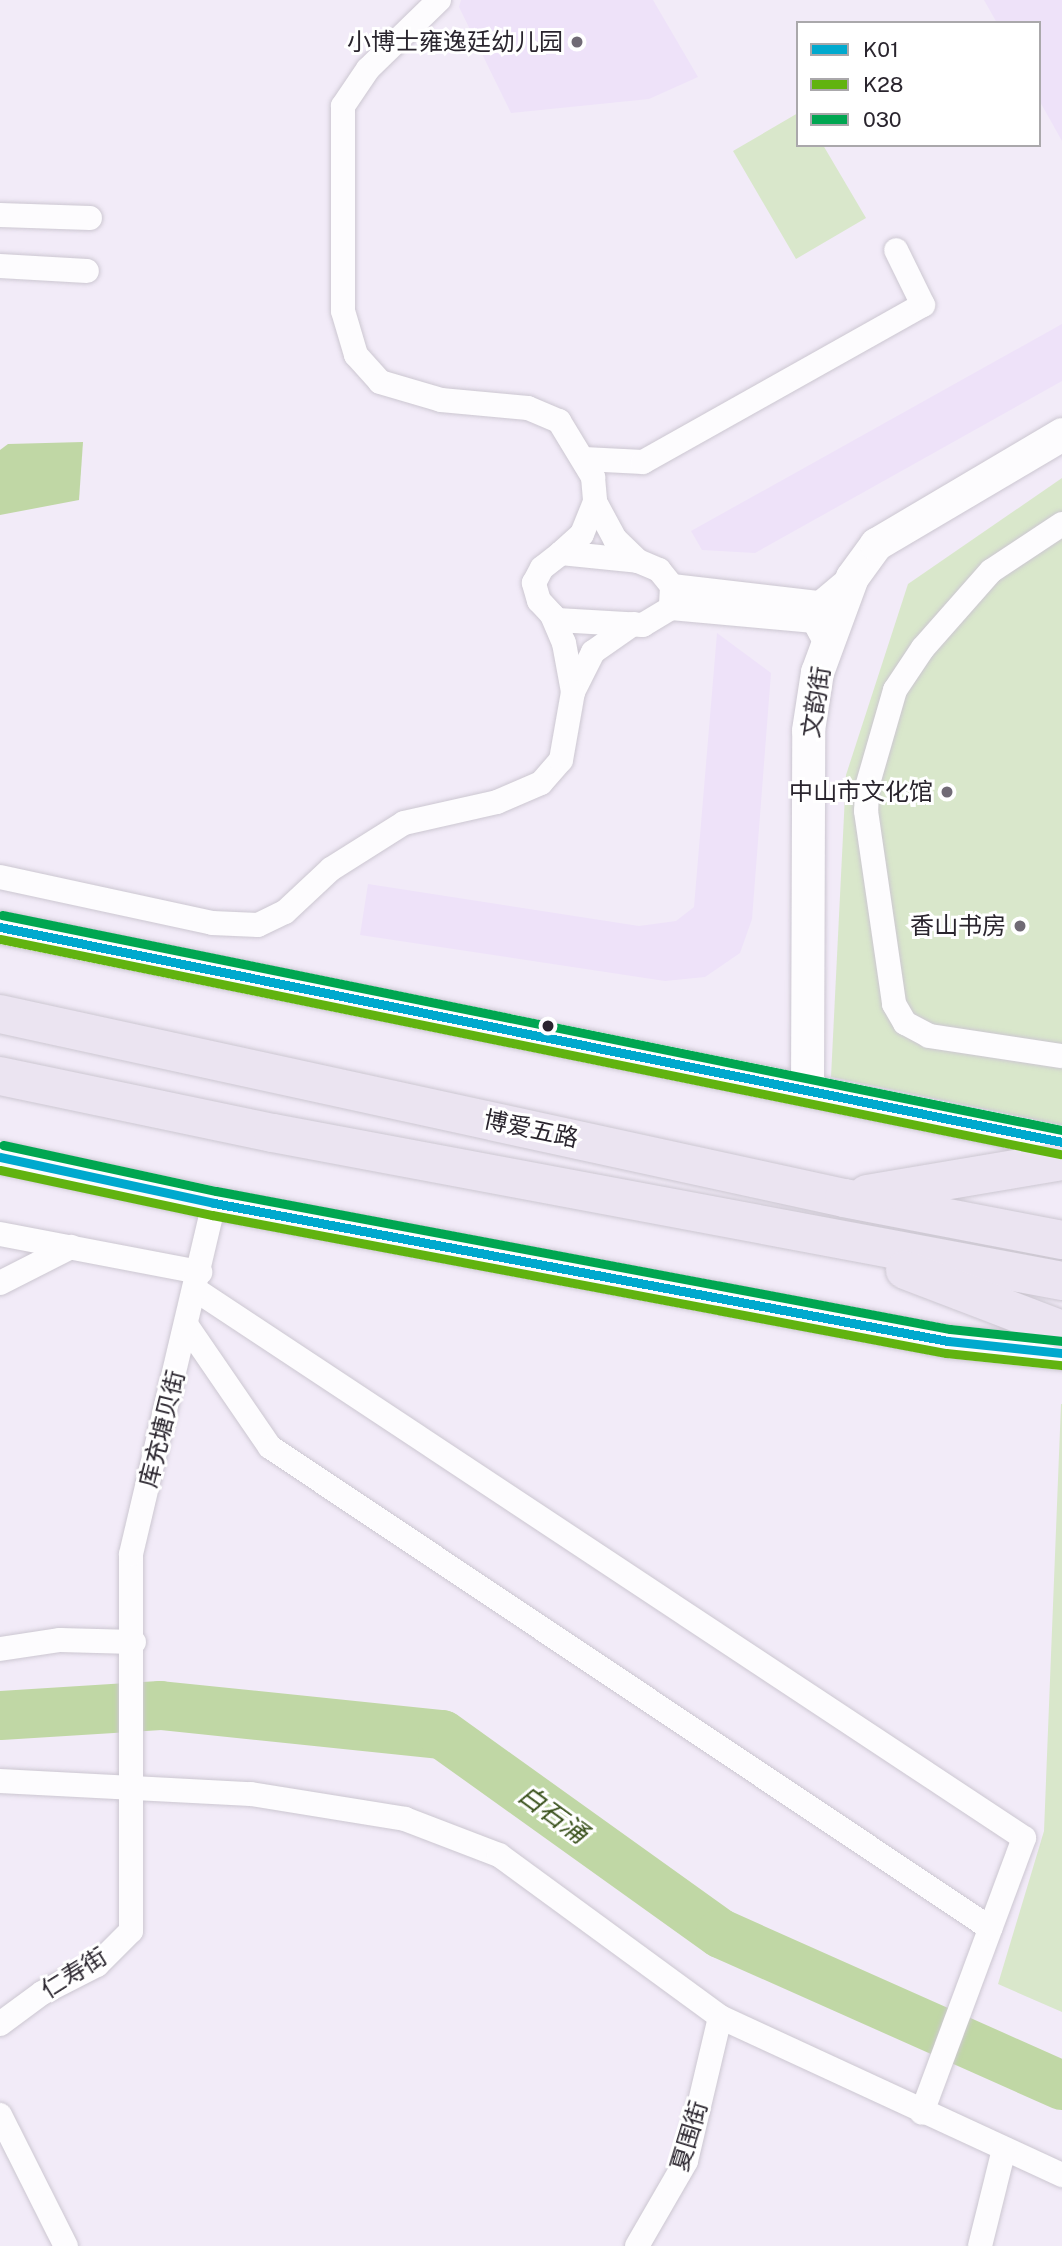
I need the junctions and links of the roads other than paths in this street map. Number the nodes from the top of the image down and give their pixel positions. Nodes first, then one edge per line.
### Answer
1 (439, 0) edge
2 (0, 215) edge
3 (90, 218) dead end
4 (896, 250) dead end
5 (0, 266) edge
6 (87, 271) dead end
7 (1062, 435) edge
8 (584, 459) junction
9 (595, 502) junction
10 (1062, 524) edge
11 (561, 553) junction
12 (638, 561) junction
13 (852, 577) junction
14 (671, 597) junction
15 (552, 615) junction
16 (633, 624) junction
17 (827, 645) junction
18 (573, 692) junction
19 (0, 877) edge
20 (0, 926) edge
21 (0, 1014) edge
22 (1062, 1056) edge
23 (0, 1076) edge
24 (807, 1088) junction
25 (1062, 1142) edge
26 (0, 1157) edge
27 (1062, 1161) edge
28 (844, 1198) junction
29 (214, 1203) junction
30 (0, 1234) edge
31 (818, 1236) junction
32 (1062, 1240) edge
33 (71, 1247) junction
34 (198, 1281) junction
35 (1062, 1281) edge
36 (0, 1283) edge
37 (187, 1326) junction
38 (1062, 1330) edge
39 (1062, 1353) edge
40 (0, 1649) edge
41 (134, 1650) junction
42 (0, 1780) edge
43 (132, 1787) junction
44 (990, 1928) junction
45 (720, 2017) junction
46 (0, 2024) edge
47 (922, 2113) junction
48 (0, 2115) edge
49 (1004, 2149) junction
50 (1062, 2175) edge
51 (66, 2246) edge
52 (637, 2246) edge
53 (980, 2246) edge

1 - 8 street
2 - 3 street
4 - 8 street
5 - 6 street
7 - 13 street, 文韵街
8 - 9 street
9 - 11 street
9 - 12 street
10 - 22 street
11 - 12 street
11 - 15 street
12 - 14 street
13 - 14 street
13 - 17 street, 文韵街
14 - 16 street
14 - 17 street
15 - 16 street
15 - 18 street
16 - 18 street
17 - 24 street, 文韵街
18 - 19 street
20 - 24 street
21 - 28 highway, 博爱五路
23 - 31 highway, 博爱五路
24 - 25 street
26 - 29 street
27 - 28 highway
28 - 32 highway, 博爱五路
29 - 34 street, 库充塘贝街
29 - 39 street
30 - 33 street
31 - 35 highway, 博爱五路
31 - 38 highway
33 - 34 street
33 - 36 street
34 - 37 street, 库充塘贝街
34 - 44 street
37 - 41 street, 库充塘贝街
37 - 44 street
40 - 41 street
41 - 43 street, 库充塘贝街
42 - 43 street
43 - 45 street
43 - 46 street, 仁寿街
44 - 47 street
45 - 47 street
45 - 52 street, 夏围街
47 - 49 street
48 - 51 street
49 - 50 street
49 - 53 street

